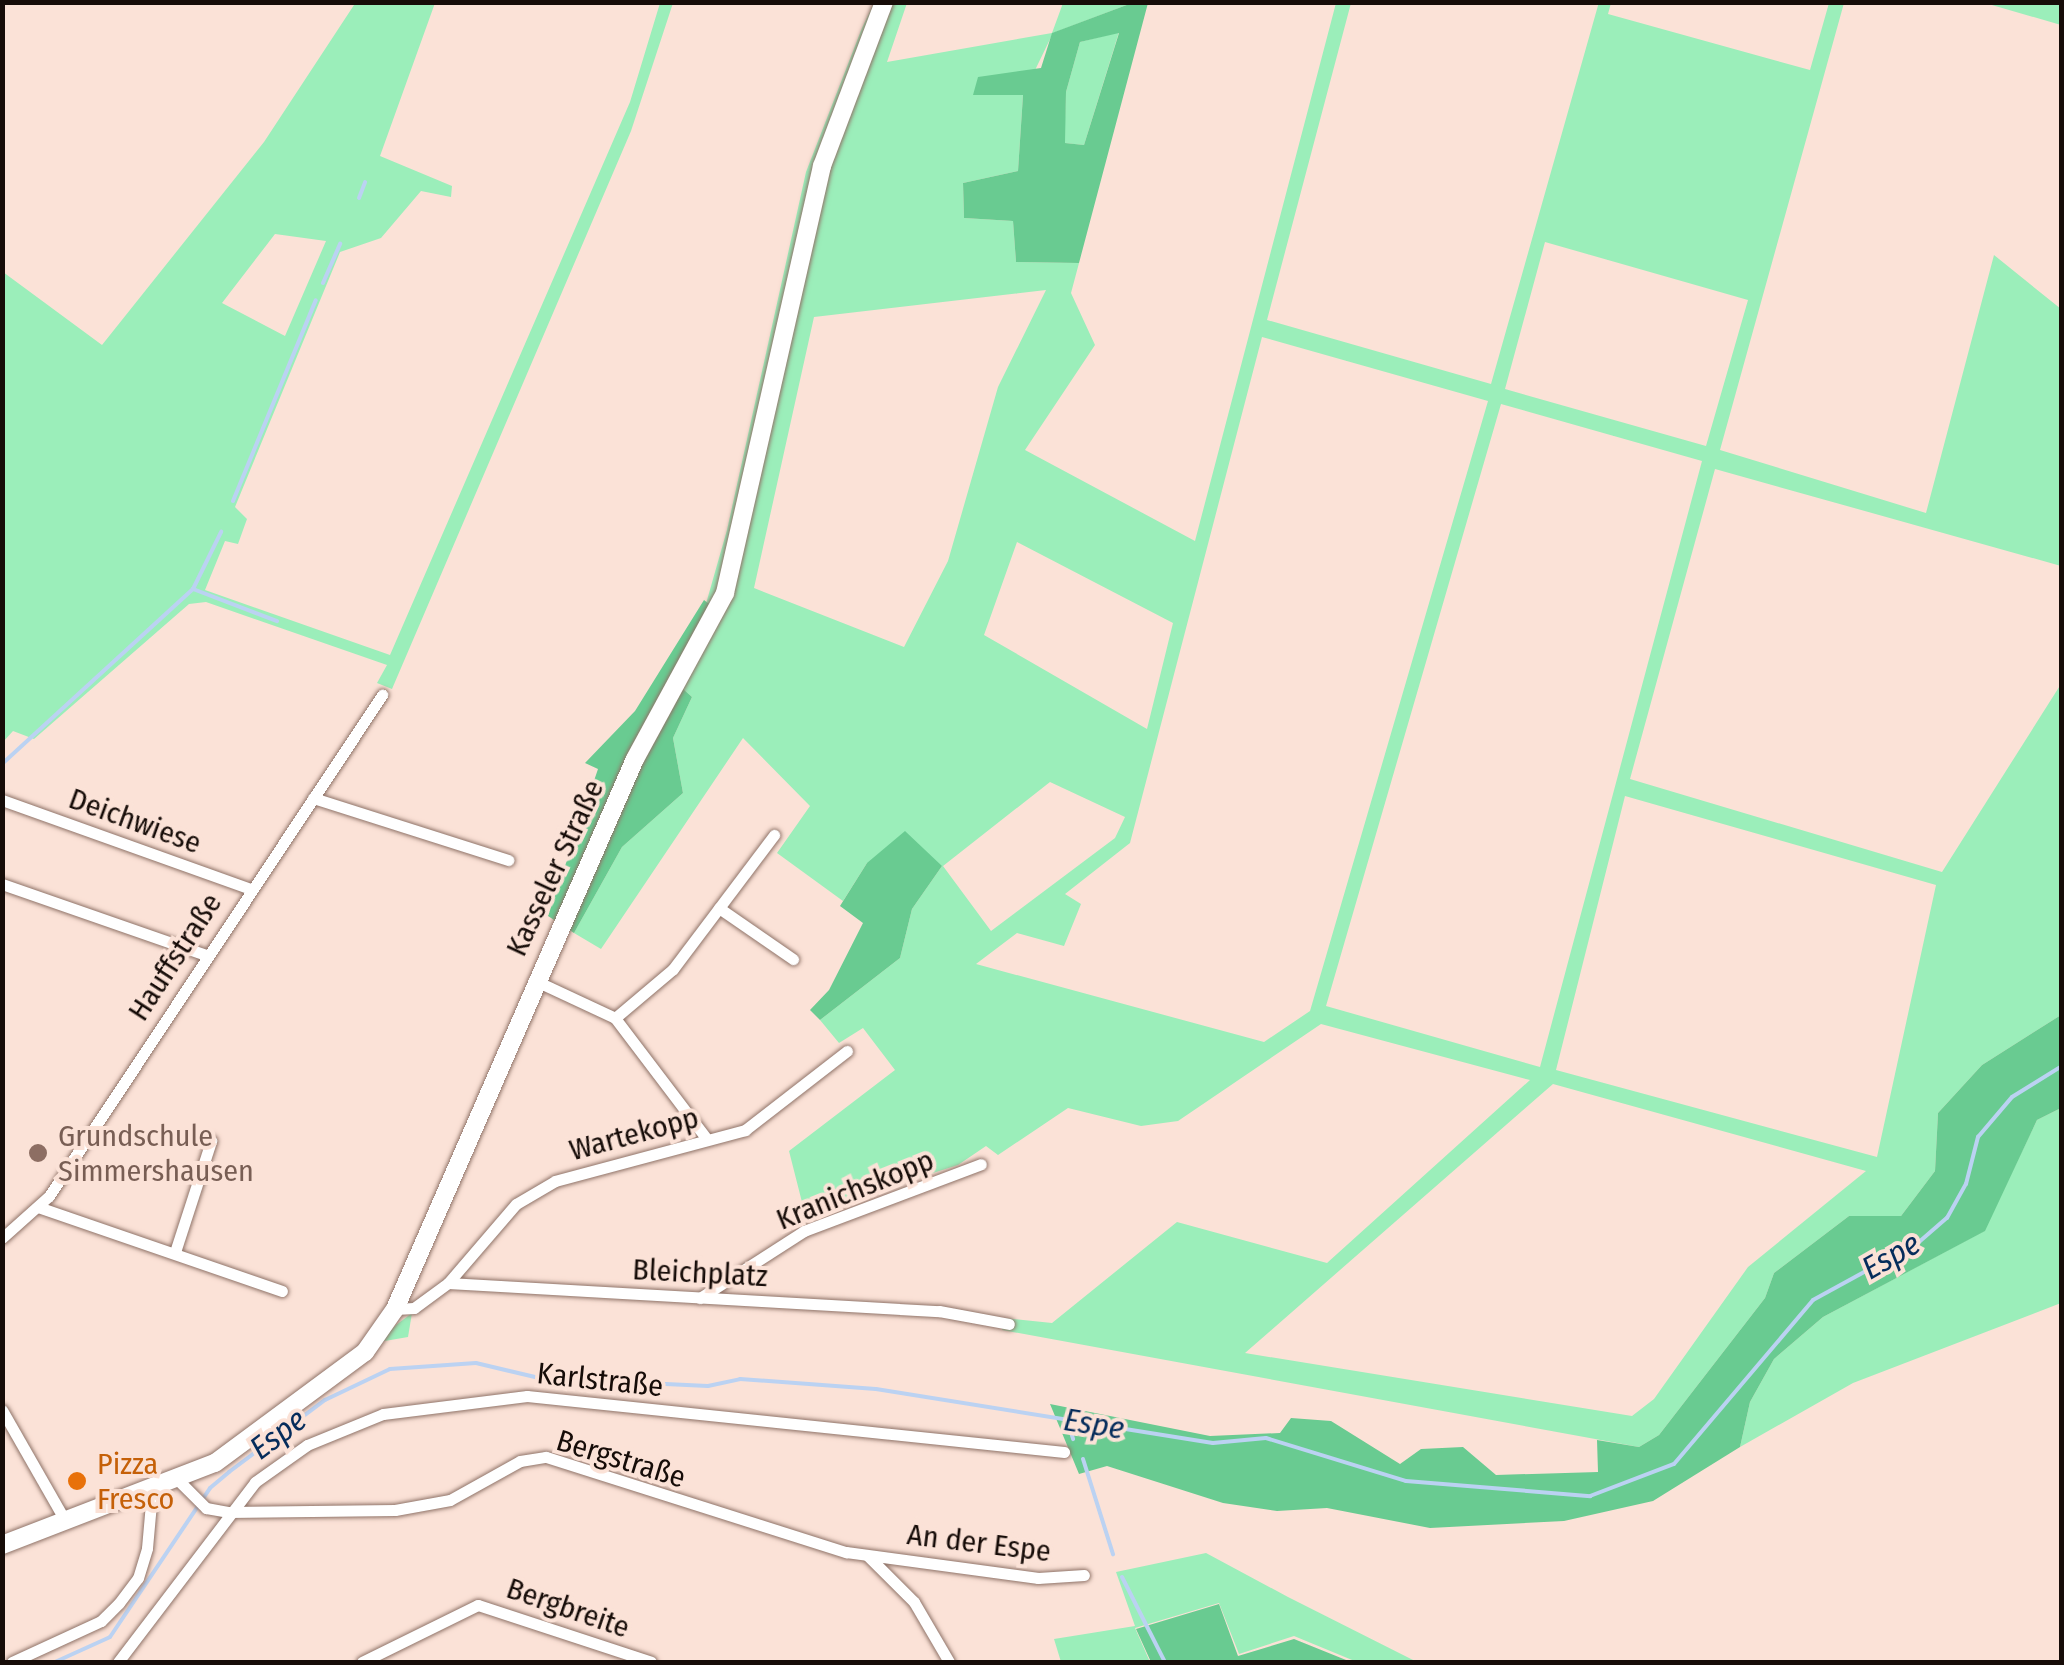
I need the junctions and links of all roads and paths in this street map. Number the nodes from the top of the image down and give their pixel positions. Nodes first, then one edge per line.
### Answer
1 (884, 2) edge
2 (382, 695) dead end
3 (313, 798) junction
4 (2, 800) edge
5 (774, 835) dead end
6 (508, 860) dead end
7 (2, 884) edge
8 (250, 889) junction
9 (719, 908) junction
10 (206, 955) junction
11 (793, 959) dead end
12 (534, 980) junction
13 (615, 1018) junction
14 (848, 1050) dead end
15 (707, 1139) junction
16 (211, 1141) dead end
17 (981, 1164) dead end
18 (38, 1207) junction
19 (2, 1238) edge
20 (175, 1252) junction
21 (448, 1283) junction
22 (282, 1291) dead end
23 (700, 1298) junction
24 (395, 1309) junction
25 (1009, 1324) dead end
26 (2, 1410) edge
27 (1064, 1452) dead end
28 (180, 1482) junction
29 (152, 1492) junction
30 (228, 1512) junction
31 (66, 1522) junction
32 (2, 1545) edge
33 (868, 1556) junction
34 (1084, 1575) dead end
35 (12, 1662) edge
36 (118, 1662) edge
37 (362, 1662) edge
38 (651, 1662) edge
39 (949, 1662) edge

1 - 12 street, Kasseler Straße
2 - 3 street, Hauffstraße
3 - 6 street
3 - 8 street, Hauffstraße
4 - 8 street, Deichwiese
5 - 9 street
7 - 10 street
8 - 10 street, Hauffstraße
9 - 11 street
9 - 13 street
10 - 18 street, Hauffstraße
12 - 13 street
12 - 24 street, Kasseler Straße
13 - 15 street
14 - 15 street, Wartekopp
15 - 21 street, Wartekopp
16 - 20 street
17 - 23 street, Kranichskopp
18 - 19 street, Hauffstraße
18 - 20 street
20 - 22 street
21 - 23 street, Bleichplatz
21 - 24 street
23 - 25 street, Bleichplatz
24 - 28 street, Kasseler Straße
26 - 31 street
27 - 30 street, Karlstraße
28 - 29 street, Kasseler Straße
28 - 30 street, Bergstraße
29 - 31 street, Kasseler Straße
29 - 35 street
30 - 33 street, Bergstraße
30 - 36 street, Karlstraße
31 - 32 street, Kasseler Straße
33 - 34 street, An der Espe
33 - 39 street, Bergstraße
37 - 38 street, Bergbreite

